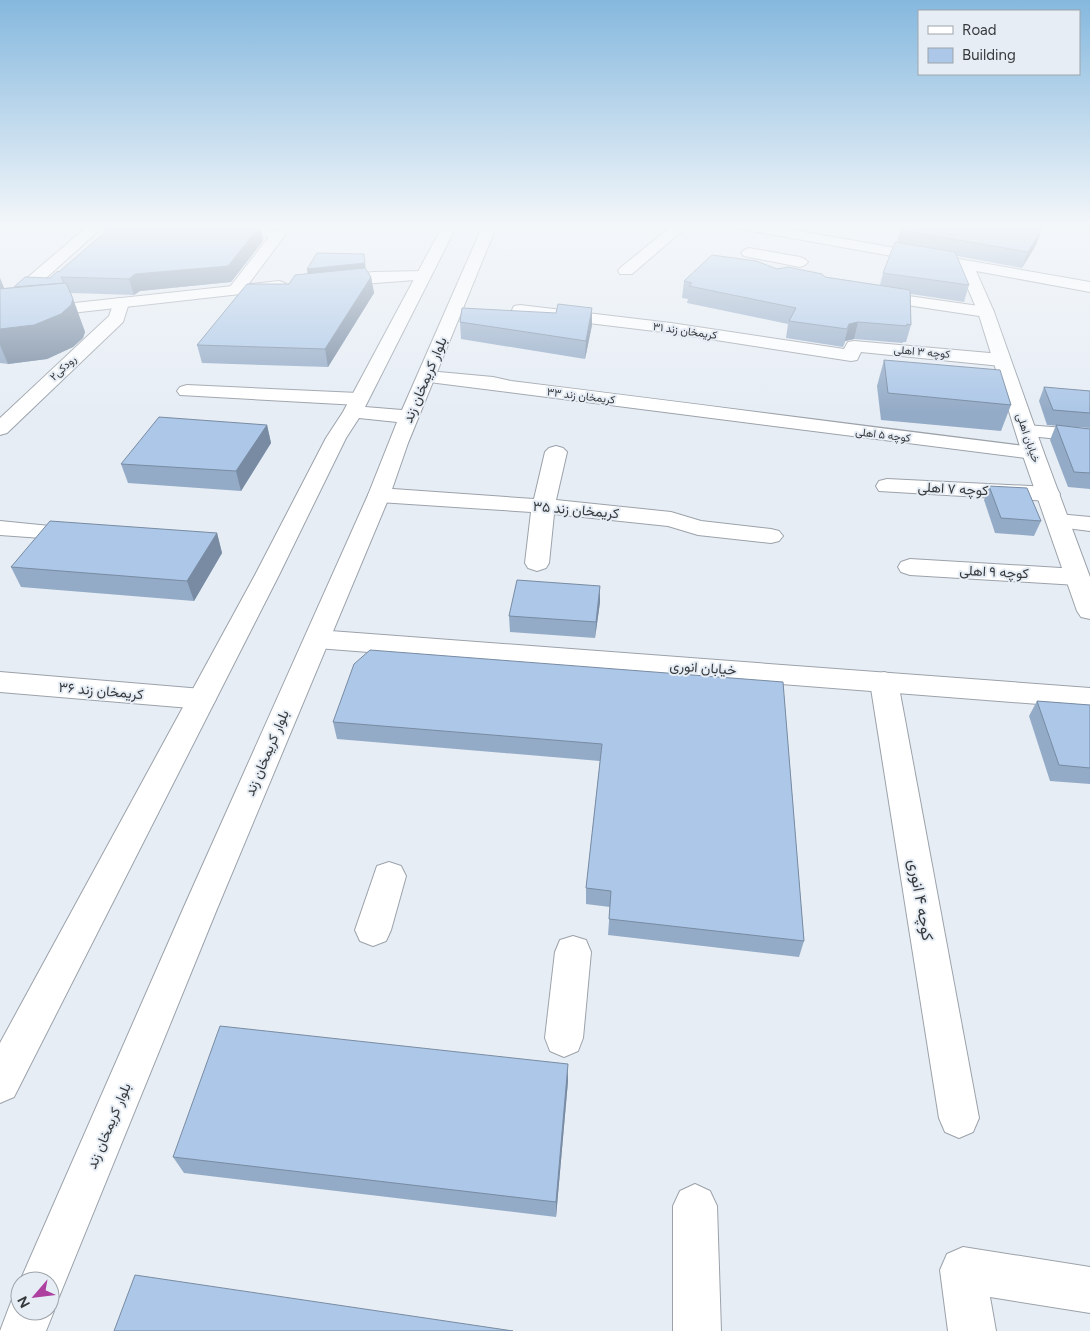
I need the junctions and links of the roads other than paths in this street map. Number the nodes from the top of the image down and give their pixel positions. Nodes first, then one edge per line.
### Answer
1 (26, 287) edge
2 (238, 287) edge
3 (273, 287) edge
4 (417, 287) edge
5 (465, 287) edge
6 (975, 287) edge
7 (235, 291) junction
8 (858, 294) edge
9 (121, 304) junction
10 (0, 310) edge
11 (520, 310) edge
12 (986, 312) junction
13 (0, 316) edge
14 (851, 356) joint
15 (1001, 360) junction
16 (428, 377) junction
17 (187, 391) dead end
18 (356, 405) junction
19 (733, 415) joint
20 (410, 417) junction
21 (0, 429) edge
22 (1026, 431) junction
23 (1090, 436) edge
24 (556, 452) dead end
25 (1033, 452) junction
26 (887, 486) dead end
27 (1049, 494) junction
28 (379, 495) junction
29 (544, 506) junction
30 (1058, 521) junction
31 (1090, 524) edge
32 (0, 528) edge
33 (42, 531) edge
34 (771, 536) dead end
35 (537, 563) dead end
36 (910, 567) dead end
37 (1077, 577) junction
38 (1090, 611) edge
39 (317, 639) junction
40 (0, 682) edge
41 (884, 682) junction
42 (1090, 698) edge
43 (202, 699) junction
44 (388, 876) dead end
45 (373, 930) dead end
46 (573, 952) dead end
47 (564, 1038) dead end
48 (0, 1083) edge
49 (959, 1118) dead end
50 (695, 1206) dead end
51 (47, 1271) edge
52 (1090, 1290) edge
53 (697, 1331) edge
54 (972, 1331) edge

1 - 10 street
2 - 7 street
3 - 7 street
4 - 18 street
5 - 16 street, بلوار کریمخان زند
6 - 12 street, خیابان اهلی
7 - 9 street
8 - 12 street
9 - 13 street
9 - 21 street, رودکی۲
11 - 14 street, کریمخان زند ۳۱
12 - 15 street, خیابان اهلی
14 - 15 street, کوچه ۳ اهلی
15 - 22 street, خیابان اهلی
16 - 19 street, کریمخان زند ۳۳
16 - 20 street, بلوار کریمخان زند
17 - 18 street
18 - 20 street
18 - 43 street
19 - 25 street, کوچه ۵ اهلی
20 - 28 street, بلوار کریمخان زند
22 - 23 street
22 - 25 street, خیابان اهلی
24 - 29 street
25 - 27 street, خیابان اهلی
26 - 27 street, کوچه ۷ اهلی
27 - 30 street, خیابان اهلی
28 - 29 street, کریمخان زند ۳۵
28 - 39 street, بلوار کریمخان زند
29 - 34 street, کریمخان زند ۳۵
29 - 35 street
30 - 31 street
30 - 37 street, خیابان اهلی
32 - 33 street
36 - 37 street, کوچه ۹ اهلی
37 - 38 street, خیابان اهلی
39 - 41 street, خیابان انوری
39 - 51 street, بلوار کریمخان زند
40 - 43 street, کریمخان زند ۳۶
41 - 42 street, خیابان انوری
41 - 49 street, کوچه ۴ انوری
43 - 48 street
44 - 45 street
46 - 47 street
50 - 53 street
52 - 54 street

